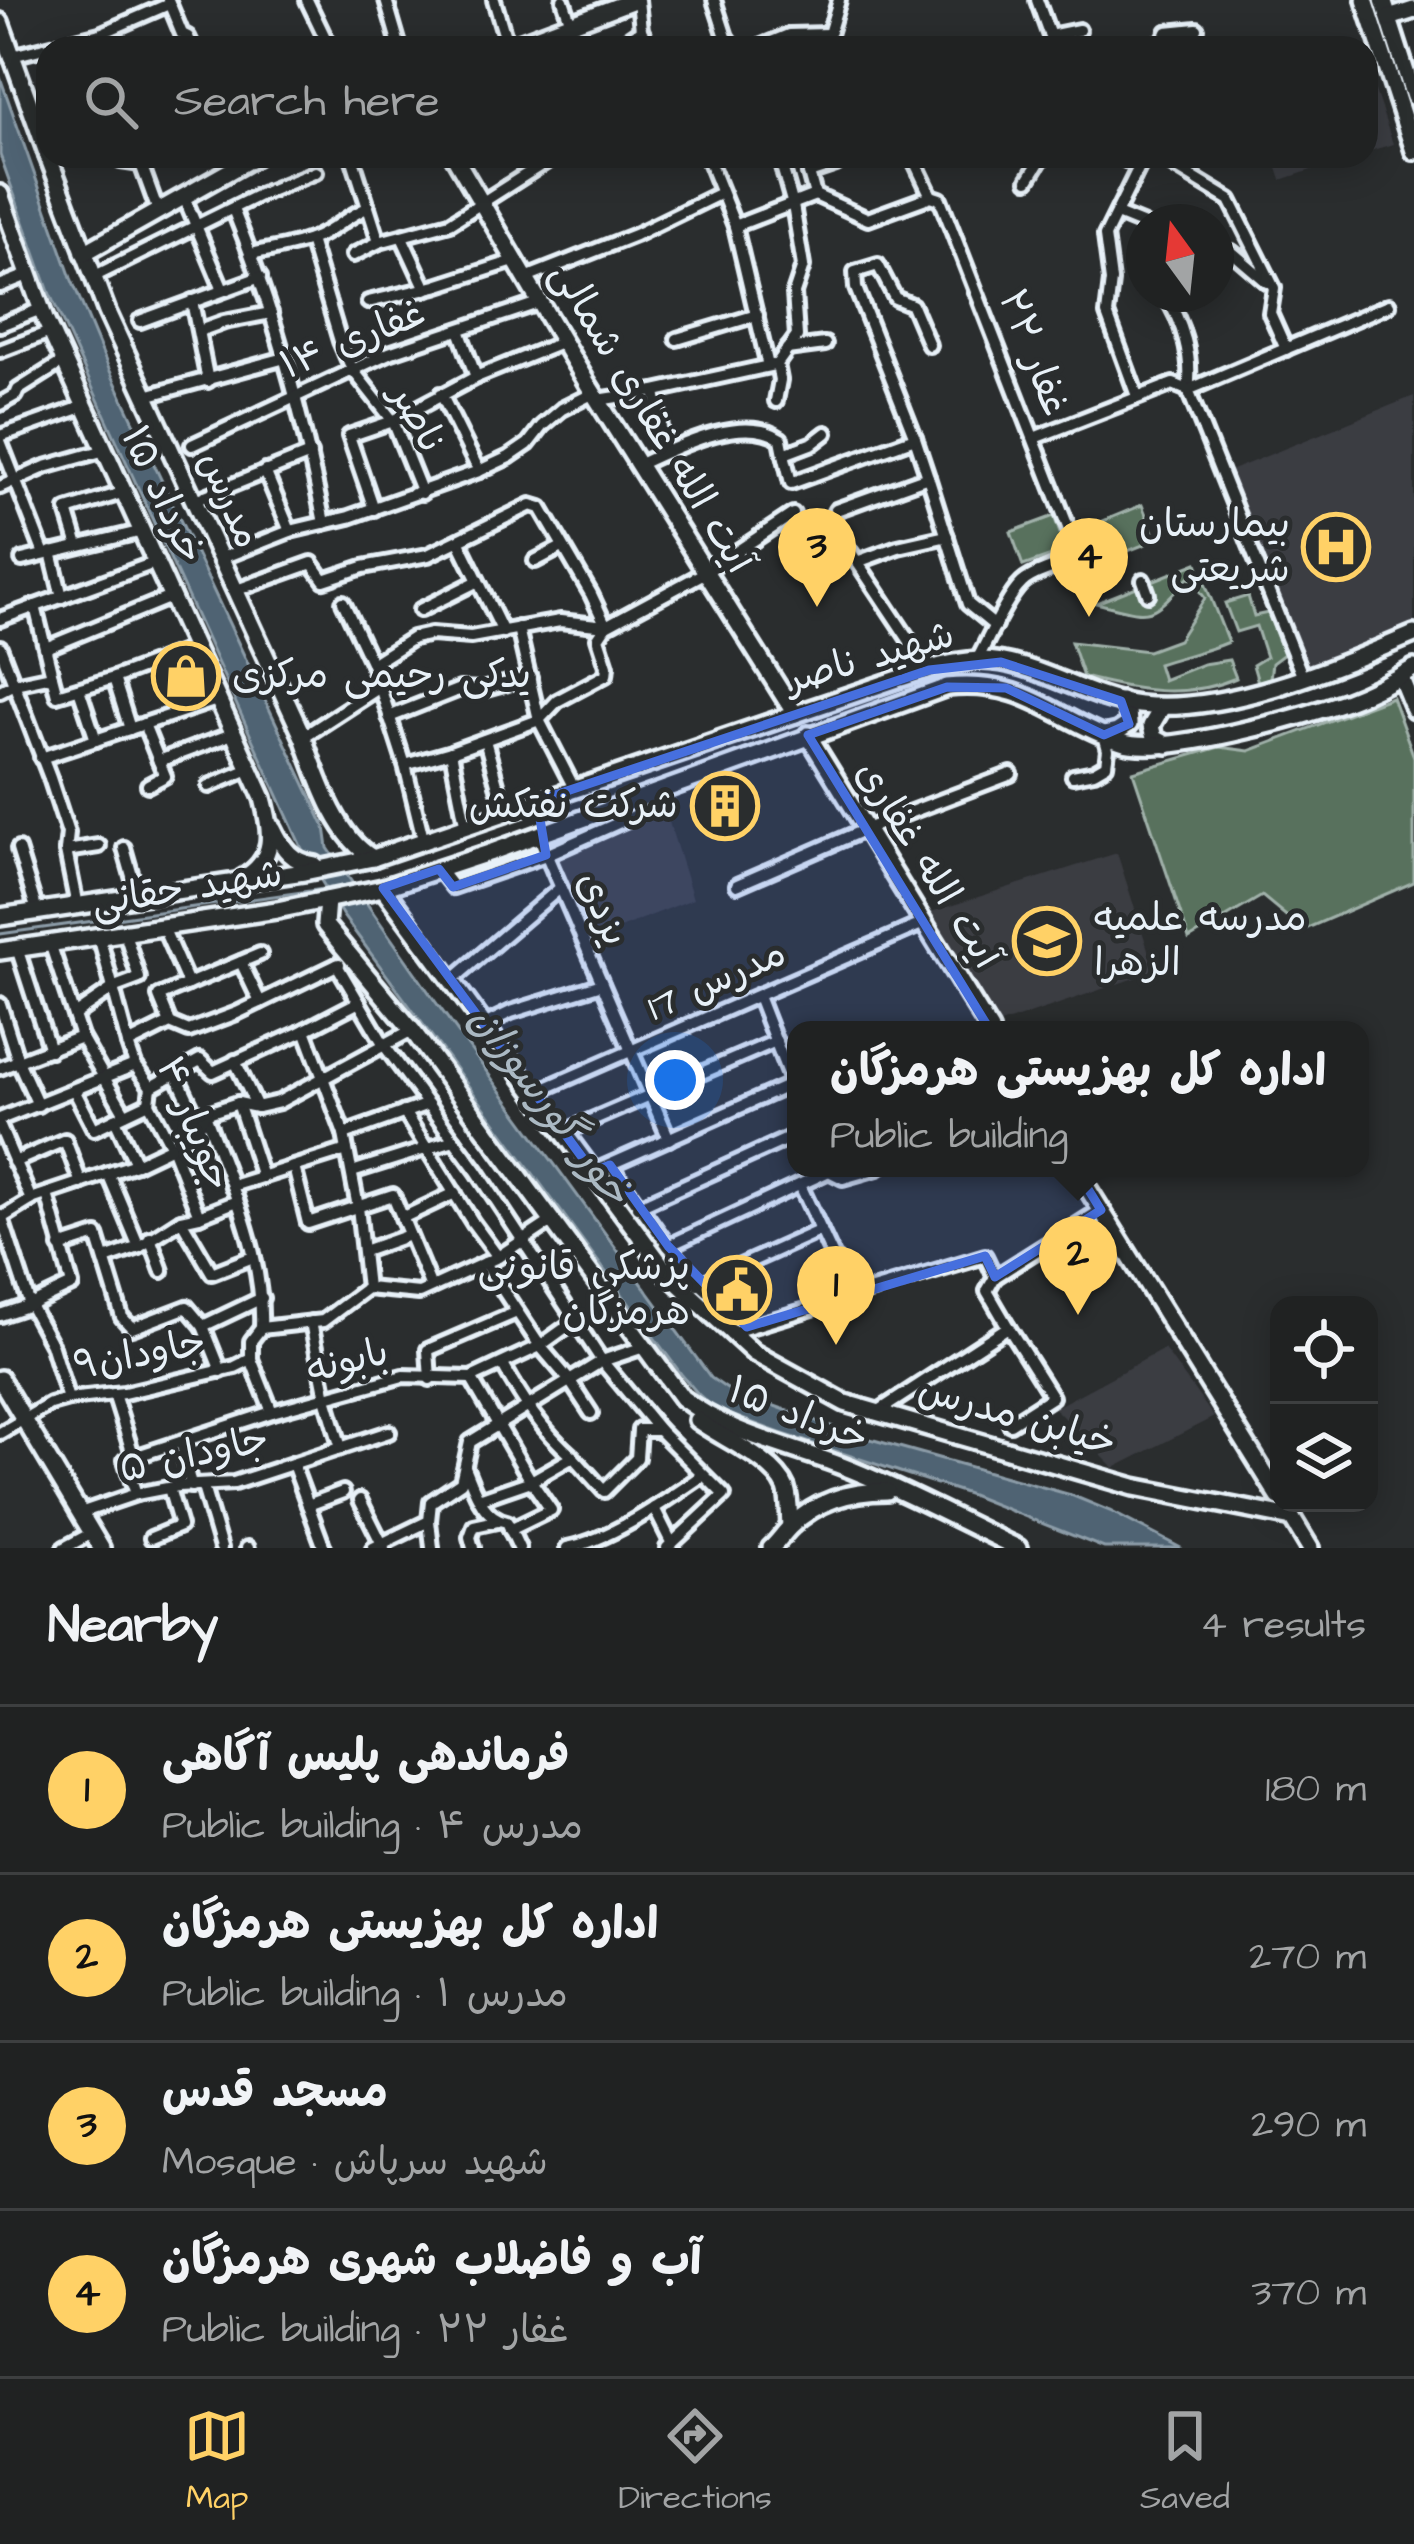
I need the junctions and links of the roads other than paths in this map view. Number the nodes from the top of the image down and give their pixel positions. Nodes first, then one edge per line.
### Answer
1 (307, 0) edge
2 (386, 0) edge
3 (494, 0) edge
4 (563, 0) edge
5 (636, 0) edge
6 (714, 0) edge
7 (839, 0) edge
8 (1037, 0) edge
9 (1365, 0) edge
10 (1383, 0) edge
11 (169, 2) edge
12 (1414, 10) edge
13 (1389, 18) junction
14 (0, 22) edge
15 (571, 24) junction
16 (1197, 29) dead end
17 (641, 30) junction
18 (1079, 30) dead end
19 (829, 34) joint
20 (92, 36) edge
21 (186, 36) edge
22 (324, 36) edge
23 (396, 36) edge
24 (504, 36) edge
25 (539, 36) edge
26 (632, 36) edge
27 (644, 36) edge
28 (725, 36) edge
29 (787, 36) edge
30 (1048, 36) edge
31 (1064, 36) edge
32 (1165, 36) edge
33 (1377, 36) edge
34 (1378, 40) edge
35 (36, 50) edge
36 (12, 56) junction
37 (1410, 79) edge
38 (1414, 97) edge
39 (36, 120) edge
40 (1414, 151) edge
41 (54, 168) edge
42 (142, 168) edge
43 (234, 168) edge
44 (355, 168) edge
45 (461, 168) edge
46 (536, 168) edge
47 (712, 168) edge
48 (782, 168) edge
49 (809, 168) edge
50 (824, 168) edge
51 (918, 168) edge
52 (1036, 168) edge
53 (1138, 168) edge
54 (1180, 168) edge
55 (316, 172) dead end
56 (809, 173) junction
57 (1028, 181) dead end
58 (722, 193) junction
59 (0, 194) edge
60 (815, 195) junction
61 (184, 196) junction
62 (931, 196) junction
63 (482, 201) junction
64 (793, 206) junction
65 (367, 208) junction
66 (233, 209) junction
67 (158, 211) junction
68 (1117, 214) junction
69 (1126, 218) edge
70 (6, 225) edge
71 (196, 226) junction
72 (735, 226) junction
73 (402, 236) junction
74 (310, 240) junction
75 (379, 242) junction
76 (84, 253) junction
77 (251, 254) junction
78 (1234, 254) edge
79 (353, 255) dead end
80 (517, 260) junction
81 (29, 274) junction
82 (93, 277) junction
83 (260, 277) junction
84 (526, 278) junction
85 (0, 286) edge
86 (1274, 288) junction
87 (426, 289) junction
88 (223, 290) junction
89 (192, 301) junction
90 (368, 302) dead end
91 (541, 302) junction
92 (1389, 305) dead end
93 (41, 309) junction
94 (1176, 312) edge
95 (272, 313) junction
96 (757, 316) junction
97 (140, 321) dead end
98 (0, 325) edge
99 (459, 330) junction
100 (199, 331) junction
101 (50, 332) junction
102 (677, 339) dead end
103 (563, 342) junction
104 (825, 344) dead end
105 (929, 345) dead end
106 (787, 349) junction
107 (1286, 349) junction
108 (0, 351) edge
109 (285, 358) junction
110 (64, 361) junction
111 (773, 365) junction
112 (352, 369) junction
113 (476, 377) junction
114 (208, 381) junction
115 (1188, 390) junction
116 (655, 392) junction
117 (441, 394) junction
118 (146, 396) junction
119 (295, 396) junction
120 (596, 396) junction
121 (1137, 396) junction
122 (776, 401) dead end
123 (0, 404) edge
124 (85, 406) junction
125 (393, 421) junction
126 (826, 433) dead end
127 (0, 438) edge
128 (915, 438) junction
129 (1034, 438) junction
130 (192, 445) dead end
131 (105, 450) junction
132 (665, 452) junction
133 (310, 454) junction
134 (784, 454) junction
135 (640, 464) junction
136 (265, 471) junction
137 (479, 471) junction
138 (928, 477) junction
139 (15, 482) junction
140 (0, 487) edge
141 (125, 492) junction
142 (422, 493) junction
143 (194, 501) junction
144 (374, 509) junction
145 (793, 514) dead end
146 (324, 523) junction
147 (143, 531) junction
148 (290, 531) junction
149 (947, 536) junction
150 (459, 542) junction
151 (78, 546) junction
152 (562, 547) junction
153 (47, 553) junction
154 (219, 559) junction
155 (22, 560) dead end
156 (535, 561) dead end
157 (157, 562) junction
158 (857, 562) junction
159 (706, 572) junction
160 (1143, 580) dead end
161 (478, 581) junction
162 (234, 591) junction
163 (1148, 594) dead end
164 (172, 596) junction
165 (62, 597) junction
166 (343, 602) dead end
167 (35, 606) junction
168 (420, 610) dead end
169 (0, 619) edge
170 (605, 626) junction
171 (995, 626) junction
172 (518, 628) junction
173 (503, 632) junction
174 (1414, 634) edge
175 (0, 646) edge
176 (196, 647) junction
177 (46, 648) junction
178 (977, 660) junction
179 (372, 664) junction
180 (929, 670) junction
181 (1407, 672) edge
182 (52, 676) junction
183 (530, 677) junction
184 (114, 678) junction
185 (1303, 678) junction
186 (14, 684) junction
187 (380, 687) junction
188 (79, 689) junction
189 (0, 691) edge
190 (220, 699) junction
191 (1121, 701) junction
192 (1162, 706) junction
193 (1414, 710) edge
194 (795, 714) junction
195 (389, 717) junction
196 (539, 720) junction
197 (144, 724) junction
198 (130, 729) junction
199 (235, 733) junction
200 (808, 735) junction
201 (1104, 735) junction
202 (303, 737) junction
203 (96, 740) junction
204 (484, 740) junction
205 (1167, 745) junction
206 (451, 752) junction
207 (41, 758) junction
208 (159, 761) junction
209 (405, 764) junction
210 (251, 768) junction
211 (1011, 774) dead end
212 (1073, 776) dead end
213 (148, 785) dead end
214 (209, 786) dead end
215 (574, 788) junction
216 (537, 801) junction
217 (501, 815) junction
218 (636, 815) dead end
219 (269, 820) junction
220 (466, 828) junction
221 (866, 829) junction
222 (546, 832) junction
223 (424, 843) junction
224 (99, 846) dead end
225 (509, 846) junction
226 (124, 848) dead end
227 (18, 849) dead end
228 (66, 851) junction
229 (547, 855) junction
230 (373, 859) junction
231 (347, 865) joint
232 (303, 868) junction
233 (439, 869) junction
234 (237, 882) junction
235 (737, 886) dead end
236 (560, 888) junction
237 (374, 890) junction
238 (138, 897) junction
239 (327, 900) junction
240 (76, 906) junction
241 (277, 910) junction
242 (37, 911) junction
243 (0, 917) edge
244 (924, 923) junction
245 (164, 927) junction
246 (125, 933) junction
247 (99, 936) junction
248 (339, 943) junction
249 (50, 944) junction
250 (9, 950) edge
251 (260, 953) dead end
252 (345, 961) junction
253 (241, 962) junction
254 (451, 981) junction
255 (188, 984) junction
256 (602, 984) junction
257 (115, 987) junction
258 (758, 996) junction
259 (359, 1001) junction
260 (260, 1002) junction
261 (0, 1004) edge
262 (74, 1015) junction
263 (984, 1021) edge
264 (170, 1023) junction
265 (484, 1025) junction
266 (305, 1030) junction
267 (412, 1030) junction
268 (189, 1031) junction
269 (81, 1036) junction
270 (776, 1041) junction
271 (128, 1044) junction
272 (384, 1045) junction
273 (50, 1050) junction
274 (631, 1051) junction
275 (200, 1060) junction
276 (236, 1060) junction
277 (19, 1061) junction
278 (135, 1065) junction
279 (0, 1068) edge
280 (787, 1070) edge
281 (176, 1074) junction
282 (102, 1078) junction
283 (323, 1078) junction
284 (151, 1087) junction
285 (74, 1090) junction
286 (787, 1092) edge
287 (534, 1093) junction
288 (650, 1095) junction
289 (149, 1103) junction
290 (238, 1103) junction
291 (428, 1104) junction
292 (38, 1105) junction
293 (257, 1107) junction
294 (404, 1112) junction
295 (120, 1117) junction
296 (202, 1119) junction
297 (0, 1123) edge
298 (564, 1132) junction
299 (344, 1134) junction
300 (669, 1138) junction
301 (787, 1139) edge
302 (454, 1140) junction
303 (172, 1148) junction
304 (428, 1149) junction
305 (4, 1150) edge
306 (347, 1150) junction
307 (14, 1162) junction
308 (136, 1164) junction
309 (294, 1166) junction
310 (602, 1168) junction
311 (352, 1172) junction
312 (108, 1173) junction
313 (262, 1177) junction
314 (815, 1177) edge
315 (1081, 1177) edge
316 (81, 1183) junction
317 (800, 1185) junction
318 (232, 1186) junction
319 (455, 1193) junction
320 (46, 1194) junction
321 (31, 1200) junction
322 (238, 1202) junction
323 (358, 1207) junction
324 (630, 1209) junction
325 (1101, 1210) junction
326 (199, 1216) junction
327 (1, 1217) edge
328 (402, 1218) junction
329 (181, 1220) junction
330 (552, 1221) junction
331 (821, 1230) junction
332 (409, 1235) junction
333 (150, 1238) junction
334 (525, 1240) junction
335 (668, 1246) junction
336 (60, 1247) junction
337 (139, 1247) junction
338 (364, 1251) junction
339 (253, 1257) junction
340 (498, 1257) junction
341 (105, 1259) junction
342 (484, 1263) junction
343 (162, 1271) dead end
344 (995, 1277) junction
345 (431, 1287) junction
346 (692, 1287) junction
347 (367, 1288) junction
348 (851, 1295) junction
349 (262, 1298) junction
350 (30, 1305) junction
351 (517, 1312) junction
352 (0, 1315) edge
353 (576, 1320) junction
354 (311, 1322) junction
355 (203, 1326) junction
356 (1008, 1327) junction
357 (261, 1328) junction
358 (739, 1330) junction
359 (540, 1346) junction
360 (644, 1347) junction
361 (251, 1359) junction
362 (602, 1361) junction
363 (503, 1365) junction
364 (221, 1371) junction
365 (430, 1378) junction
366 (471, 1378) junction
367 (0, 1379) edge
368 (570, 1382) junction
369 (113, 1394) junction
370 (326, 1398) junction
371 (682, 1398) junction
372 (68, 1399) junction
373 (526, 1408) junction
374 (879, 1411) junction
375 (272, 1412) junction
376 (591, 1413) dead end
377 (25, 1420) junction
378 (499, 1424) junction
379 (1010, 1424) dead end
380 (659, 1430) junction
381 (389, 1432) dead end
382 (0, 1433) edge
383 (181, 1442) junction
384 (341, 1448) junction
385 (573, 1457) junction
386 (129, 1459) junction
387 (293, 1464) junction
388 (463, 1464) junction
389 (702, 1476) junction
390 (531, 1481) junction
391 (1270, 1482) edge
392 (197, 1487) junction
393 (169, 1488) junction
394 (896, 1491) junction
395 (344, 1492) dead end
396 (136, 1495) junction
397 (479, 1499) junction
398 (360, 1500) dead end
399 (1270, 1504) edge
400 (308, 1505) junction
401 (654, 1508) junction
402 (1289, 1512) edge
403 (80, 1513) junction
404 (429, 1521) junction
405 (497, 1521) junction
406 (790, 1526) junction
407 (510, 1530) junction
408 (92, 1532) junction
409 (160, 1540) edge
410 (599, 1544) edge
411 (669, 1546) edge
412 (380, 1547) edge
413 (64, 1548) edge
414 (101, 1548) edge
415 (221, 1548) edge
416 (324, 1548) edge
417 (432, 1548) edge
418 (473, 1548) edge
419 (519, 1548) edge
420 (567, 1548) edge
421 (771, 1548) edge
422 (1018, 1548) edge
423 (1310, 1548) edge

1 - 22 street
2 - 23 street
3 - 24 street
4 - 15 street
5 - 15 main road
5 - 17 street
6 - 28 street
7 - 19 street
8 - 30 street
9 - 33 main road
10 - 13 main road
11 - 20 street
11 - 21 street
12 - 13 main road
13 - 37 main road
14 - 36 main road, مدرس
15 - 25 main road
16 - 32 street
17 - 26 street
17 - 27 street
18 - 31 street
19 - 29 street
34 - 40 main road
35 - 36 street
36 - 39 main road, مدرس
37 - 38 main road
41 - 76 main road, مدرس
42 - 67 street
43 - 61 main road
44 - 65 street
45 - 63 main road, آیت الله غفاری شمالی
46 - 63 street
47 - 58 street
48 - 64 street
49 - 56 street
50 - 56 street
51 - 62 street, غفار ۲۲
52 - 57 street
53 - 68 street
54 - 86 street
55 - 66 street
56 - 60 street
58 - 72 street
58 - 84 street
59 - 70 main road, ۱۵ خرداد
60 - 62 street
60 - 64 street
61 - 67 main road
61 - 71 street
62 - 129 street, غفار ۲۲
63 - 73 street
63 - 80 main road, آیت الله غفاری شمالی
64 - 72 street
64 - 106 street
65 - 74 street
65 - 75 street
66 - 71 street
66 - 77 street
67 - 76 main road
68 - 69 street
68 - 121 street
70 - 81 main road, ۱۵ خرداد
71 - 82 street
71 - 88 street
72 - 96 street
73 - 75 street
73 - 87 street
74 - 77 street
74 - 112 street, ناصر
75 - 79 street
76 - 82 main road, مدرس
77 - 83 street
78 - 86 street
80 - 84 main road, آیت الله غفاری شمالی
80 - 87 street
81 - 85 street
81 - 93 main road, ۱۵ خرداد
82 - 118 main road, مدرس
83 - 88 street
83 - 95 street
84 - 91 main road, آیت الله غفاری شمالی
86 - 107 street
87 - 90 street
88 - 89 street
89 - 97 street
89 - 100 street
91 - 99 street, غفاری ۱۴
91 - 103 main road, آیت الله غفاری شمالی
92 - 107 street
93 - 98 street
93 - 101 main road, ۱۵ خرداد
94 - 115 street
95 - 100 street
95 - 109 street
96 - 102 street
96 - 111 street
99 - 112 street, غفاری ۱۴
99 - 113 street
100 - 114 street
101 - 108 street
101 - 110 main road, ۱۵ خرداد
103 - 113 street
103 - 120 main road, آیت الله غفاری شمالی
104 - 106 street
105 - 128 street
106 - 111 street
107 - 115 street
109 - 114 street
109 - 119 street
110 - 123 street
110 - 124 main road, ۱۵ خرداد
111 - 116 street
111 - 122 street
112 - 119 street, غفاری ۱۴
112 - 125 street, ناصر
113 - 117 street
114 - 118 street
115 - 121 street
115 - 185 street
116 - 120 street
116 - 132 street
117 - 125 street
117 - 137 street
118 - 143 main road, مدرس
119 - 130 street, غفاری ۱۴
119 - 133 street
120 - 135 main road, آیت الله غفاری شمالی
120 - 137 street
121 - 129 street
124 - 127 street
124 - 131 main road, ۱۵ خرداد
125 - 142 street, ناصر
125 - 144 street
126 - 134 street
127 - 139 street
128 - 134 street
128 - 138 street
129 - 171 street, غفار ۲۲
131 - 139 street
131 - 141 main road, ۱۵ خرداد
132 - 134 street
132 - 135 street
133 - 136 street
133 - 146 street
135 - 159 main road, آیت الله غفاری شمالی
136 - 143 street
136 - 148 street
137 - 142 street
138 - 149 street
138 - 158 street
139 - 140 street
139 - 153 street
141 - 147 main road, ۱۵ خرداد
141 - 151 street
142 - 144 street
143 - 154 main road, مدرس
144 - 146 street
145 - 159 street
146 - 148 street
147 - 151 street
147 - 157 main road, ۱۵ خرداد
148 - 154 street
149 - 158 street
149 - 171 street
150 - 152 street
150 - 161 street
150 - 162 street
151 - 153 street
152 - 156 street
152 - 170 street
153 - 155 street
153 - 165 street
154 - 162 main road, مدرس
157 - 164 main road, ۱۵ خرداد
157 - 165 street
158 - 180 street
159 - 170 street
159 - 194 main road, آیت الله غفاری شمالی
160 - 163 street
161 - 168 street
161 - 173 street
162 - 202 main road, مدرس
164 - 176 main road, ۱۵ خرداد
164 - 177 street
165 - 167 street
166 - 179 street
167 - 169 street
167 - 177 street
170 - 172 street
170 - 196 street
171 - 178 street, غفار ۲۲
172 - 173 street
172 - 183 street
173 - 179 street
174 - 185 main road, شهید ناصر
175 - 186 street
176 - 184 street
176 - 190 main road, ۱۵ خرداد
177 - 182 street
178 - 180 main road, شهید ناصر
178 - 191 main road, شهید ناصر
179 - 187 street
180 - 194 main road, شهید ناصر
181 - 193 main road
181 - 205 main road, شهید ناصر
182 - 186 street
182 - 188 street
183 - 195 street
183 - 196 street
184 - 188 street
184 - 198 street
185 - 192 main road, شهید ناصر
186 - 189 street
186 - 207 street
187 - 195 street
187 - 202 street
188 - 203 street
190 - 197 street
190 - 199 main road, ۱۵ خرداد
191 - 192 main road, شهید ناصر
191 - 201 main road
192 - 205 main road
194 - 215 main road, شهید ناصر
195 - 209 street
196 - 204 street
196 - 215 street
197 - 198 street
197 - 208 street
198 - 203 street
199 - 208 street
199 - 210 main road, ۱۵ خرداد
200 - 201 main road, شهید ناصر
200 - 221 main road, آیت الله غفاری
200 - 222 main road, شهید ناصر
201 - 205 main road, شهید ناصر
201 - 212 street
202 - 230 main road, مدرس
203 - 207 street
204 - 206 street
204 - 217 street
206 - 209 street
206 - 220 street
207 - 228 street
208 - 213 street
209 - 223 street
210 - 214 street
210 - 219 main road, ۱۵ خرداد
211 - 221 street
215 - 216 main road, شهید ناصر
216 - 217 main road, شهید ناصر
216 - 222 main road
217 - 220 main road, شهید ناصر
217 - 225 main road
218 - 229 street
219 - 232 main road, ۱۵ خرداد
219 - 234 main road
220 - 223 main road, شهید ناصر
221 - 235 street
221 - 244 main road, آیت الله غفاری
222 - 225 main road, شهید ناصر
222 - 229 street, یزدی
223 - 230 main road, شهید ناصر
224 - 228 street
225 - 233 main road, شهید ناصر
226 - 238 street
227 - 242 street
228 - 240 street
229 - 233 street
229 - 236 street, یزدی
230 - 231 main road, شهید ناصر
231 - 232 main road, شهید حقانی
232 - 234 main road, شهید حقانی
233 - 237 main road, شهید ناصر
234 - 238 main road, شهید حقانی
236 - 254 street
236 - 256 street, یزدی
237 - 239 main road, شهید حقانی
237 - 254 main road, خیابن مدرس
238 - 240 main road, شهید حقانی
239 - 241 main road, شهید حقانی
239 - 248 main road
240 - 242 main road, شهید حقانی
241 - 245 main road, شهید حقانی
241 - 248 main road
242 - 243 main road, شهید حقانی
244 - 258 street, مدرس 17
244 - 263 main road, آیت الله غفاری
245 - 246 main road, شهید حقانی
245 - 255 street
246 - 247 main road, شهید حقانی
246 - 257 street
247 - 249 main road, شهید حقانی
247 - 257 street, جویبار ۴
248 - 252 main road, ۱۵ خرداد
249 - 250 main road, شهید حقانی
249 - 262 street
250 - 273 street
251 - 253 street
252 - 259 street
252 - 260 street
252 - 267 main road, ۱۵ خرداد
253 - 255 street
253 - 260 street
254 - 265 main road, خیابن مدرس
255 - 264 street
256 - 265 street
256 - 274 street, یزدی
257 - 262 street
257 - 271 street, جویبار ۴
258 - 270 street
258 - 274 street, مدرس 17
259 - 266 street
259 - 272 street
260 - 268 street
261 - 277 street
262 - 269 street
264 - 268 street
264 - 271 street
265 - 287 main road, خیابن مدرس
266 - 276 street
266 - 283 street
267 - 272 street
267 - 330 main road, ۱۵ خرداد
268 - 275 street
269 - 273 street
269 - 282 street
270 - 280 street
270 - 288 street
271 - 278 street, جویبار ۴
272 - 283 street
272 - 291 street
273 - 277 street
274 - 287 street, مدرس 17
274 - 288 street, یزدی
275 - 276 street
275 - 281 street
276 - 293 street
277 - 279 street
277 - 292 street
278 - 282 street
278 - 284 street, جویبار ۴
281 - 284 street
281 - 296 street
282 - 285 street
282 - 295 street
283 - 293 street
283 - 299 street
284 - 289 street, جویبار ۴
285 - 292 street
285 - 295 street
286 - 300 street
287 - 298 main road, خیابن مدرس
288 - 298 street
288 - 300 street, یزدی
289 - 295 street
289 - 303 street, جویبار ۴
290 - 293 street
290 - 296 street
290 - 313 street
291 - 294 street
291 - 302 street
292 - 297 street
294 - 299 street
294 - 304 street
295 - 308 street
296 - 303 street
296 - 318 street
297 - 305 street
298 - 310 main road, خیابن مدرس
299 - 306 street
300 - 310 street
301 - 324 street
302 - 304 street
302 - 334 street
303 - 308 street
303 - 326 street, جویبار ۴
304 - 311 street
304 - 319 street
305 - 307 street
306 - 309 street
306 - 311 street
307 - 316 street
307 - 321 street
308 - 312 street
309 - 313 street
309 - 323 street
310 - 324 main road, خیابن مدرس
311 - 323 street
312 - 316 street
312 - 337 street
313 - 318 street
314 - 317 street
315 - 325 main road
316 - 320 street
317 - 331 street
317 - 335 street
318 - 322 street
319 - 328 street
319 - 340 street
320 - 321 street
320 - 336 street
321 - 327 street
322 - 326 street
322 - 339 street
323 - 328 street
323 - 338 street
324 - 335 street
324 - 346 main road, خیابن مدرس
325 - 344 street
325 - 391 main road
326 - 329 street, جویبار ۴
327 - 350 street
328 - 332 street
329 - 333 street
329 - 339 street, جویبار ۴
330 - 334 street
330 - 360 main road, ۱۵ خرداد
331 - 346 street
331 - 348 street
332 - 338 street
332 - 345 street
333 - 337 street
333 - 343 street
334 - 340 street
334 - 353 street
335 - 346 street
336 - 341 street
336 - 350 street
337 - 341 street
338 - 347 street
339 - 349 street
340 - 342 street
341 - 355 street
342 - 345 street
342 - 351 street
344 - 348 street
344 - 356 street
345 - 347 street
346 - 358 main road, خیابن مدرس
347 - 354 street
348 - 358 street
349 - 355 street
349 - 357 street
350 - 352 street
350 - 372 street
351 - 359 street
351 - 365 street
353 - 359 street, بابونه
353 - 362 street
354 - 357 street
354 - 370 street
355 - 364 street
356 - 374 street
356 - 379 street
357 - 361 street, جاودان۹
358 - 374 main road, خیابن مدرس
359 - 363 street, بابونه
359 - 368 street
360 - 362 street
360 - 371 main road, ۱۵ خرداد
361 - 364 street, جاودان۹
361 - 375 street
362 - 368 street
362 - 380 street
363 - 366 street, بابونه
363 - 373 street
364 - 369 street, جاودان۹
365 - 366 street, بابونه
365 - 370 street, بابونه
366 - 378 street
367 - 377 main road
368 - 373 street
368 - 376 street
369 - 372 street, جاودان۹
369 - 386 street
370 - 375 street, بابونه
370 - 384 street
371 - 394 main road, ۱۵ خرداد
371 - 406 main road
372 - 377 street, جاودان۹
373 - 378 street
373 - 385 street
374 - 399 main road, خیابن مدرس
375 - 383 street, بابونه
377 - 382 street, جاودان۹
377 - 403 main road
378 - 388 street
378 - 390 street
380 - 385 street
380 - 389 street
381 - 384 street, جاودان ۵
383 - 386 street, بابونه
383 - 392 street
384 - 387 street, جاودان ۵
385 - 390 street
386 - 396 street
387 - 392 street, جاودان ۵
387 - 400 street
388 - 397 street
388 - 404 street
389 - 401 street
389 - 411 street
390 - 397 street
390 - 407 street
392 - 393 street, جاودان ۵
392 - 415 street
393 - 396 street, جاودان ۵
393 - 409 street
394 - 406 main road
394 - 422 main road, ۱۵ خرداد
395 - 400 street
396 - 403 street, جاودان ۵
397 - 405 street
398 - 412 street
400 - 416 street
401 - 410 street
401 - 411 street
402 - 423 main road
403 - 408 main road
404 - 412 street
404 - 417 street
405 - 407 street
405 - 418 street
406 - 421 main road
407 - 419 street
408 - 413 street
408 - 414 main road
410 - 420 street

